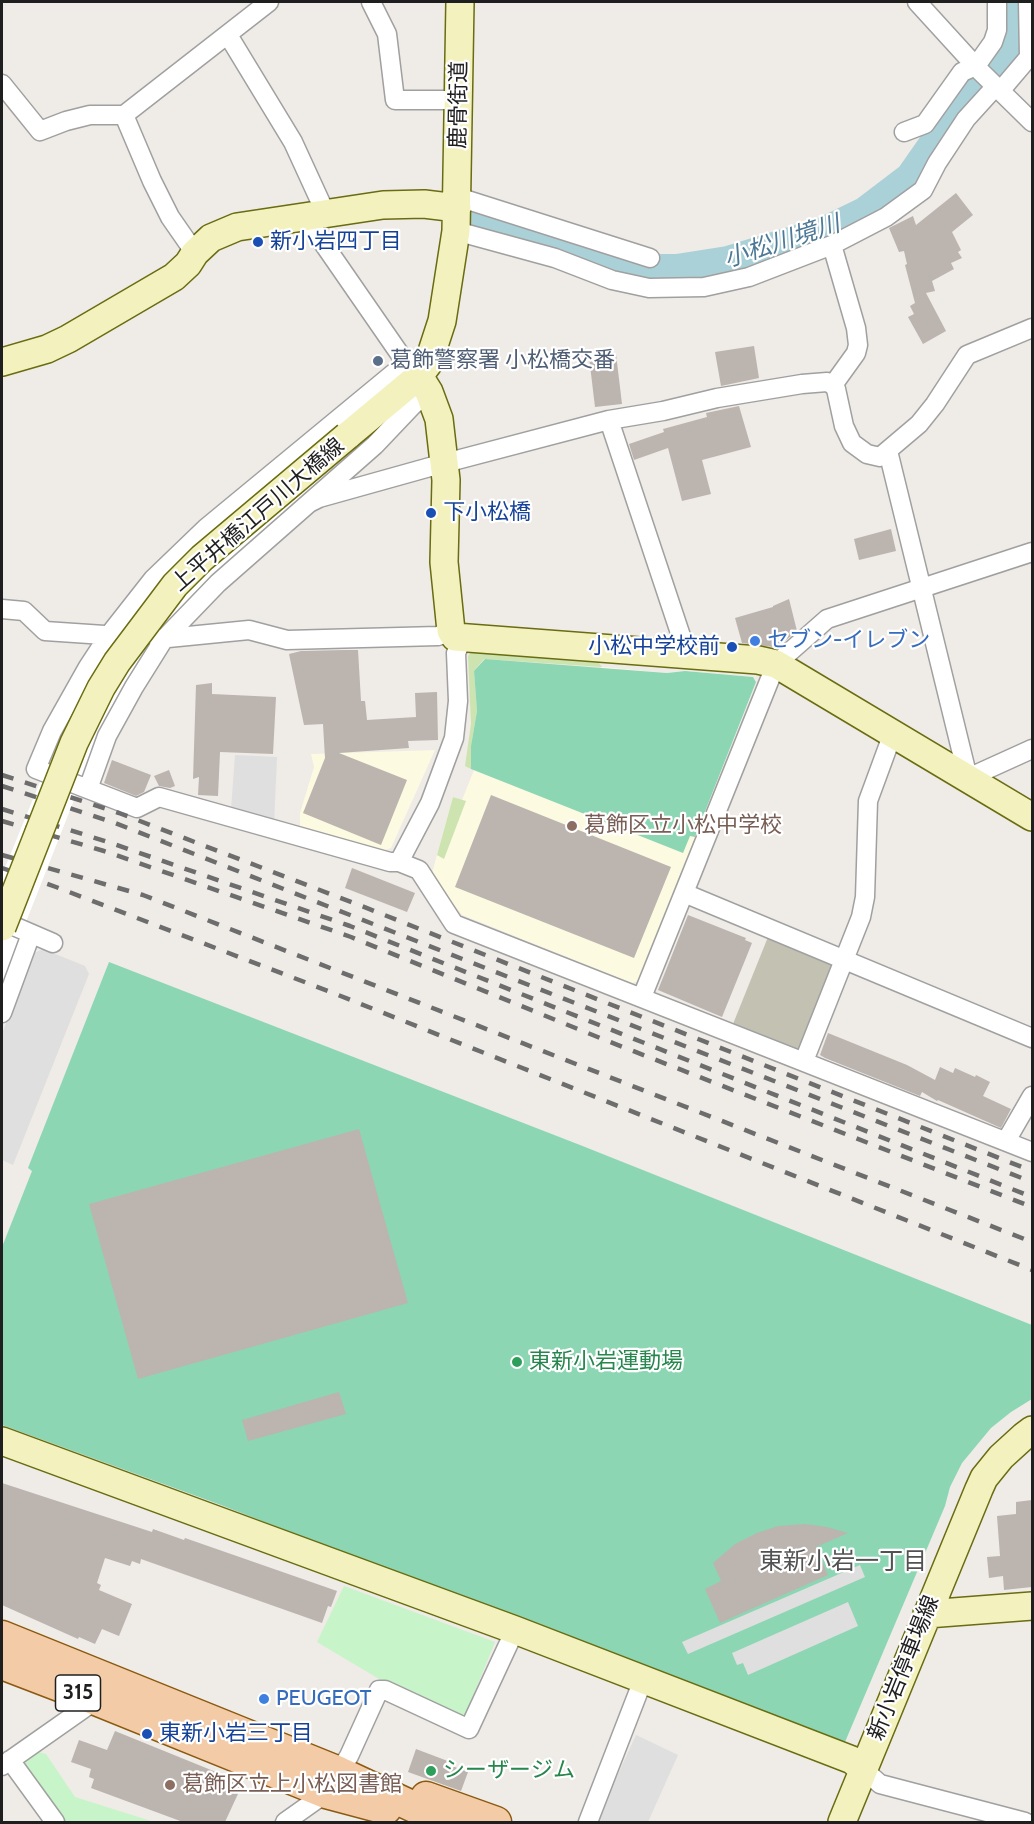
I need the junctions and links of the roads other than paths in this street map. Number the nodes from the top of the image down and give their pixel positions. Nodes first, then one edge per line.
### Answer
1 (269, 2) edge
2 (371, 2) edge
3 (460, 2) edge
4 (917, 2) edge
5 (997, 2) edge
6 (1028, 2) edge
7 (228, 35) junction
8 (989, 79) junction
9 (2, 84) edge
10 (459, 100) junction
11 (124, 114) junction
12 (1032, 122) edge
13 (904, 132) dead end
14 (457, 212) junction
15 (315, 215) junction
16 (832, 244) junction
17 (195, 253) junction
18 (650, 258) dead end
19 (1032, 328) edge
20 (2, 362) edge
21 (418, 377) junction
22 (833, 385) junction
23 (609, 420) junction
24 (888, 451) junction
25 (445, 464) junction
26 (309, 503) junction
27 (1032, 552) edge
28 (922, 589) junction
29 (2, 609) edge
30 (109, 635) junction
31 (456, 635) junction
32 (164, 639) junction
33 (687, 654) junction
34 (776, 664) junction
35 (893, 734) junction
36 (1032, 749) edge
37 (968, 778) junction
38 (88, 789) junction
39 (1032, 817) edge
40 (399, 862) junction
41 (684, 893) junction
42 (2, 921) edge
43 (2, 927) edge
44 (31, 934) junction
45 (53, 943) dead end
46 (844, 959) junction
47 (642, 997) junction
48 (2, 1013) edge
49 (1032, 1038) edge
50 (804, 1061) junction
51 (1032, 1096) edge
52 (1006, 1141) junction
53 (1032, 1152) edge
54 (1032, 1430) edge
55 (2, 1442) edge
56 (1032, 1606) edge
57 (927, 1614) junction
58 (515, 1630) junction
59 (2, 1636) edge
60 (2, 1664) edge
61 (643, 1680) junction
62 (96, 1700) junction
63 (6, 1763) edge
64 (863, 1769) junction
65 (333, 1782) junction
66 (55, 1822) edge
67 (285, 1822) edge
68 (394, 1822) edge
69 (433, 1822) edge
70 (446, 1822) edge
71 (496, 1822) edge
72 (588, 1822) edge
73 (842, 1822) edge
74 (1025, 1822) edge

1 - 7 street
2 - 10 street
3 - 10 street, 鹿骨街道
4 - 8 street
5 - 8 street
6 - 8 street
7 - 11 street
7 - 15 street
8 - 12 street
8 - 13 street
8 - 16 street
9 - 11 street
10 - 14 street, 鹿骨街道
11 - 17 street
14 - 15 street
14 - 16 street
14 - 18 street
14 - 21 street, 上平井橋江戸川大橋線
15 - 17 street
15 - 21 street
16 - 22 street
17 - 20 street
19 - 24 street
21 - 25 street
21 - 26 street
21 - 30 street
21 - 43 street, 上平井橋江戸川大橋線, bridge
22 - 23 street
22 - 24 street
23 - 25 street
23 - 33 street
24 - 28 street
25 - 26 street
25 - 31 street
26 - 32 street
27 - 28 street
28 - 34 street
28 - 37 street
29 - 30 street
30 - 32 street
30 - 38 street
31 - 32 street
31 - 33 street
31 - 40 street
32 - 38 street
33 - 34 street
34 - 35 street
34 - 41 street
35 - 37 street
35 - 46 street
36 - 37 street
37 - 39 street
38 - 40 street
40 - 47 street
41 - 46 street
41 - 47 street
42 - 44 street
44 - 45 street
44 - 48 street
46 - 49 street
46 - 50 street
47 - 50 street
50 - 52 street
51 - 52 street
52 - 53 street
54 - 57 street, 新小岩停車場線
55 - 58 street
56 - 57 street
57 - 64 street, 新小岩停車場線
58 - 61 street
58 - 65 street
59 - 65 main road, 315
60 - 62 main road, 315
61 - 64 street
61 - 72 street
62 - 63 street
62 - 65 main road, 315
63 - 66 street
64 - 73 street, 新小岩停車場線
64 - 74 street
65 - 67 street
65 - 68 main road
65 - 69 main road, 315
65 - 70 main road, 315
65 - 71 main road

